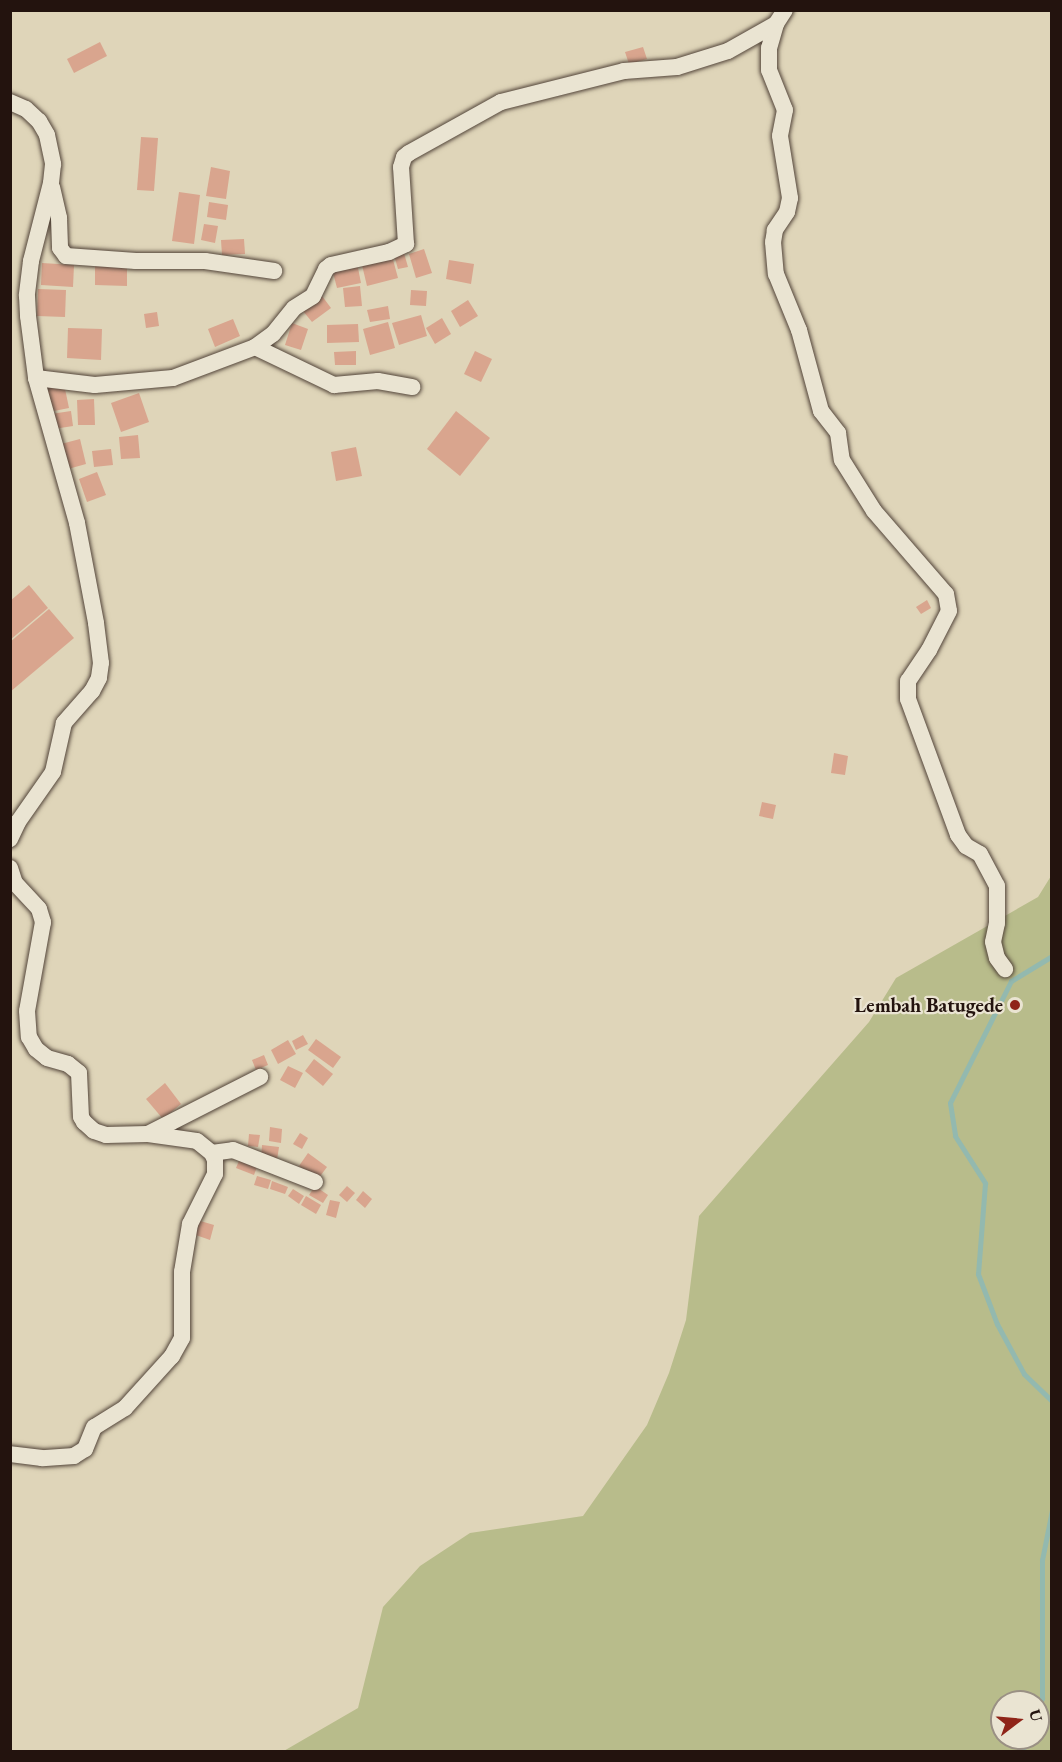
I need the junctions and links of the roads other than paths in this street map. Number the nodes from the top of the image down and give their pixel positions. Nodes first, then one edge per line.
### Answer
1 (781, 17) edge
2 (10, 102) edge
3 (51, 183) junction
4 (274, 271) dead end
5 (255, 347) junction
6 (36, 378) junction
7 (412, 387) dead end
8 (10, 839) edge
9 (10, 868) edge
10 (1005, 969) dead end
11 (260, 1077) dead end
12 (148, 1134) junction
13 (213, 1153) junction
14 (315, 1182) dead end
15 (10, 1454) edge

1 - 5 street
1 - 10 street
2 - 3 street
3 - 4 street
3 - 6 street
5 - 6 street
5 - 7 street
6 - 8 street
9 - 12 street
11 - 12 street
12 - 13 street
13 - 14 street
13 - 15 street

